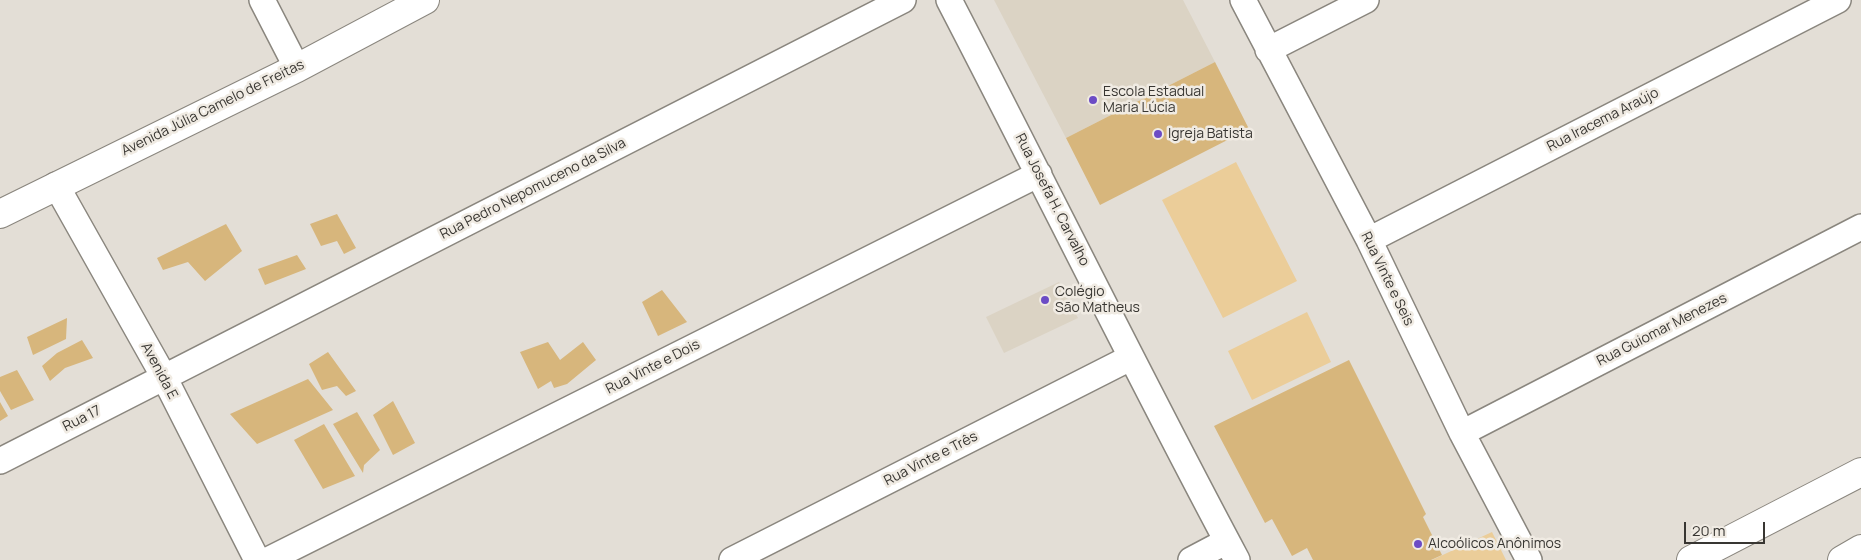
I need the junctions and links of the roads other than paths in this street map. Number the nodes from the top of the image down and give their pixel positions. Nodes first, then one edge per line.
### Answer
1 (262, 0) edge
2 (425, 0) edge
3 (903, 0) edge
4 (949, 0) edge
5 (1243, 0) edge
6 (1366, 0) edge
7 (1838, 0) edge
8 (1268, 50) junction
9 (297, 68) junction
10 (1039, 174) junction
11 (56, 185) junction
12 (0, 214) edge
13 (1861, 227) edge
14 (1368, 240) junction
15 (1130, 358) junction
16 (164, 377) junction
17 (1462, 433) junction
18 (0, 461) edge
19 (1861, 472) edge
20 (1861, 549) edge
21 (1232, 551) edge
22 (257, 560) edge
23 (268, 560) edge
24 (732, 560) edge
25 (1191, 560) edge
26 (1529, 560) edge
27 (1691, 560) edge
28 (1842, 560) edge

1 - 9 street
2 - 9 street, Avenida Júlia Camelo de Freitas
3 - 16 street, Rua Pedro Nepomuceno da Silva
4 - 10 street, Rua Josefa H. Carvalho
5 - 8 street, Rua Vinte e Seis
6 - 8 street
7 - 14 street, Rua Iracema Araújo
8 - 14 street, Rua Vinte e Seis
9 - 11 street, Avenida Júlia Camelo de Freitas
10 - 15 street, Rua Josefa H. Carvalho
10 - 23 street, Rua Vinte e Dois
11 - 12 street, Avenida Júlia Camelo de Freitas
11 - 16 street, Avenida E
13 - 17 street, Rua Guiomar Menezes
14 - 17 street, Rua Vinte e Seis
15 - 21 street, Rua Josefa H. Carvalho
15 - 24 street, Rua Vinte e Três
16 - 18 street, Rua 17
16 - 22 street, Avenida E
17 - 26 street, Rua Vinte e Seis
19 - 27 street
20 - 28 street
21 - 25 street

